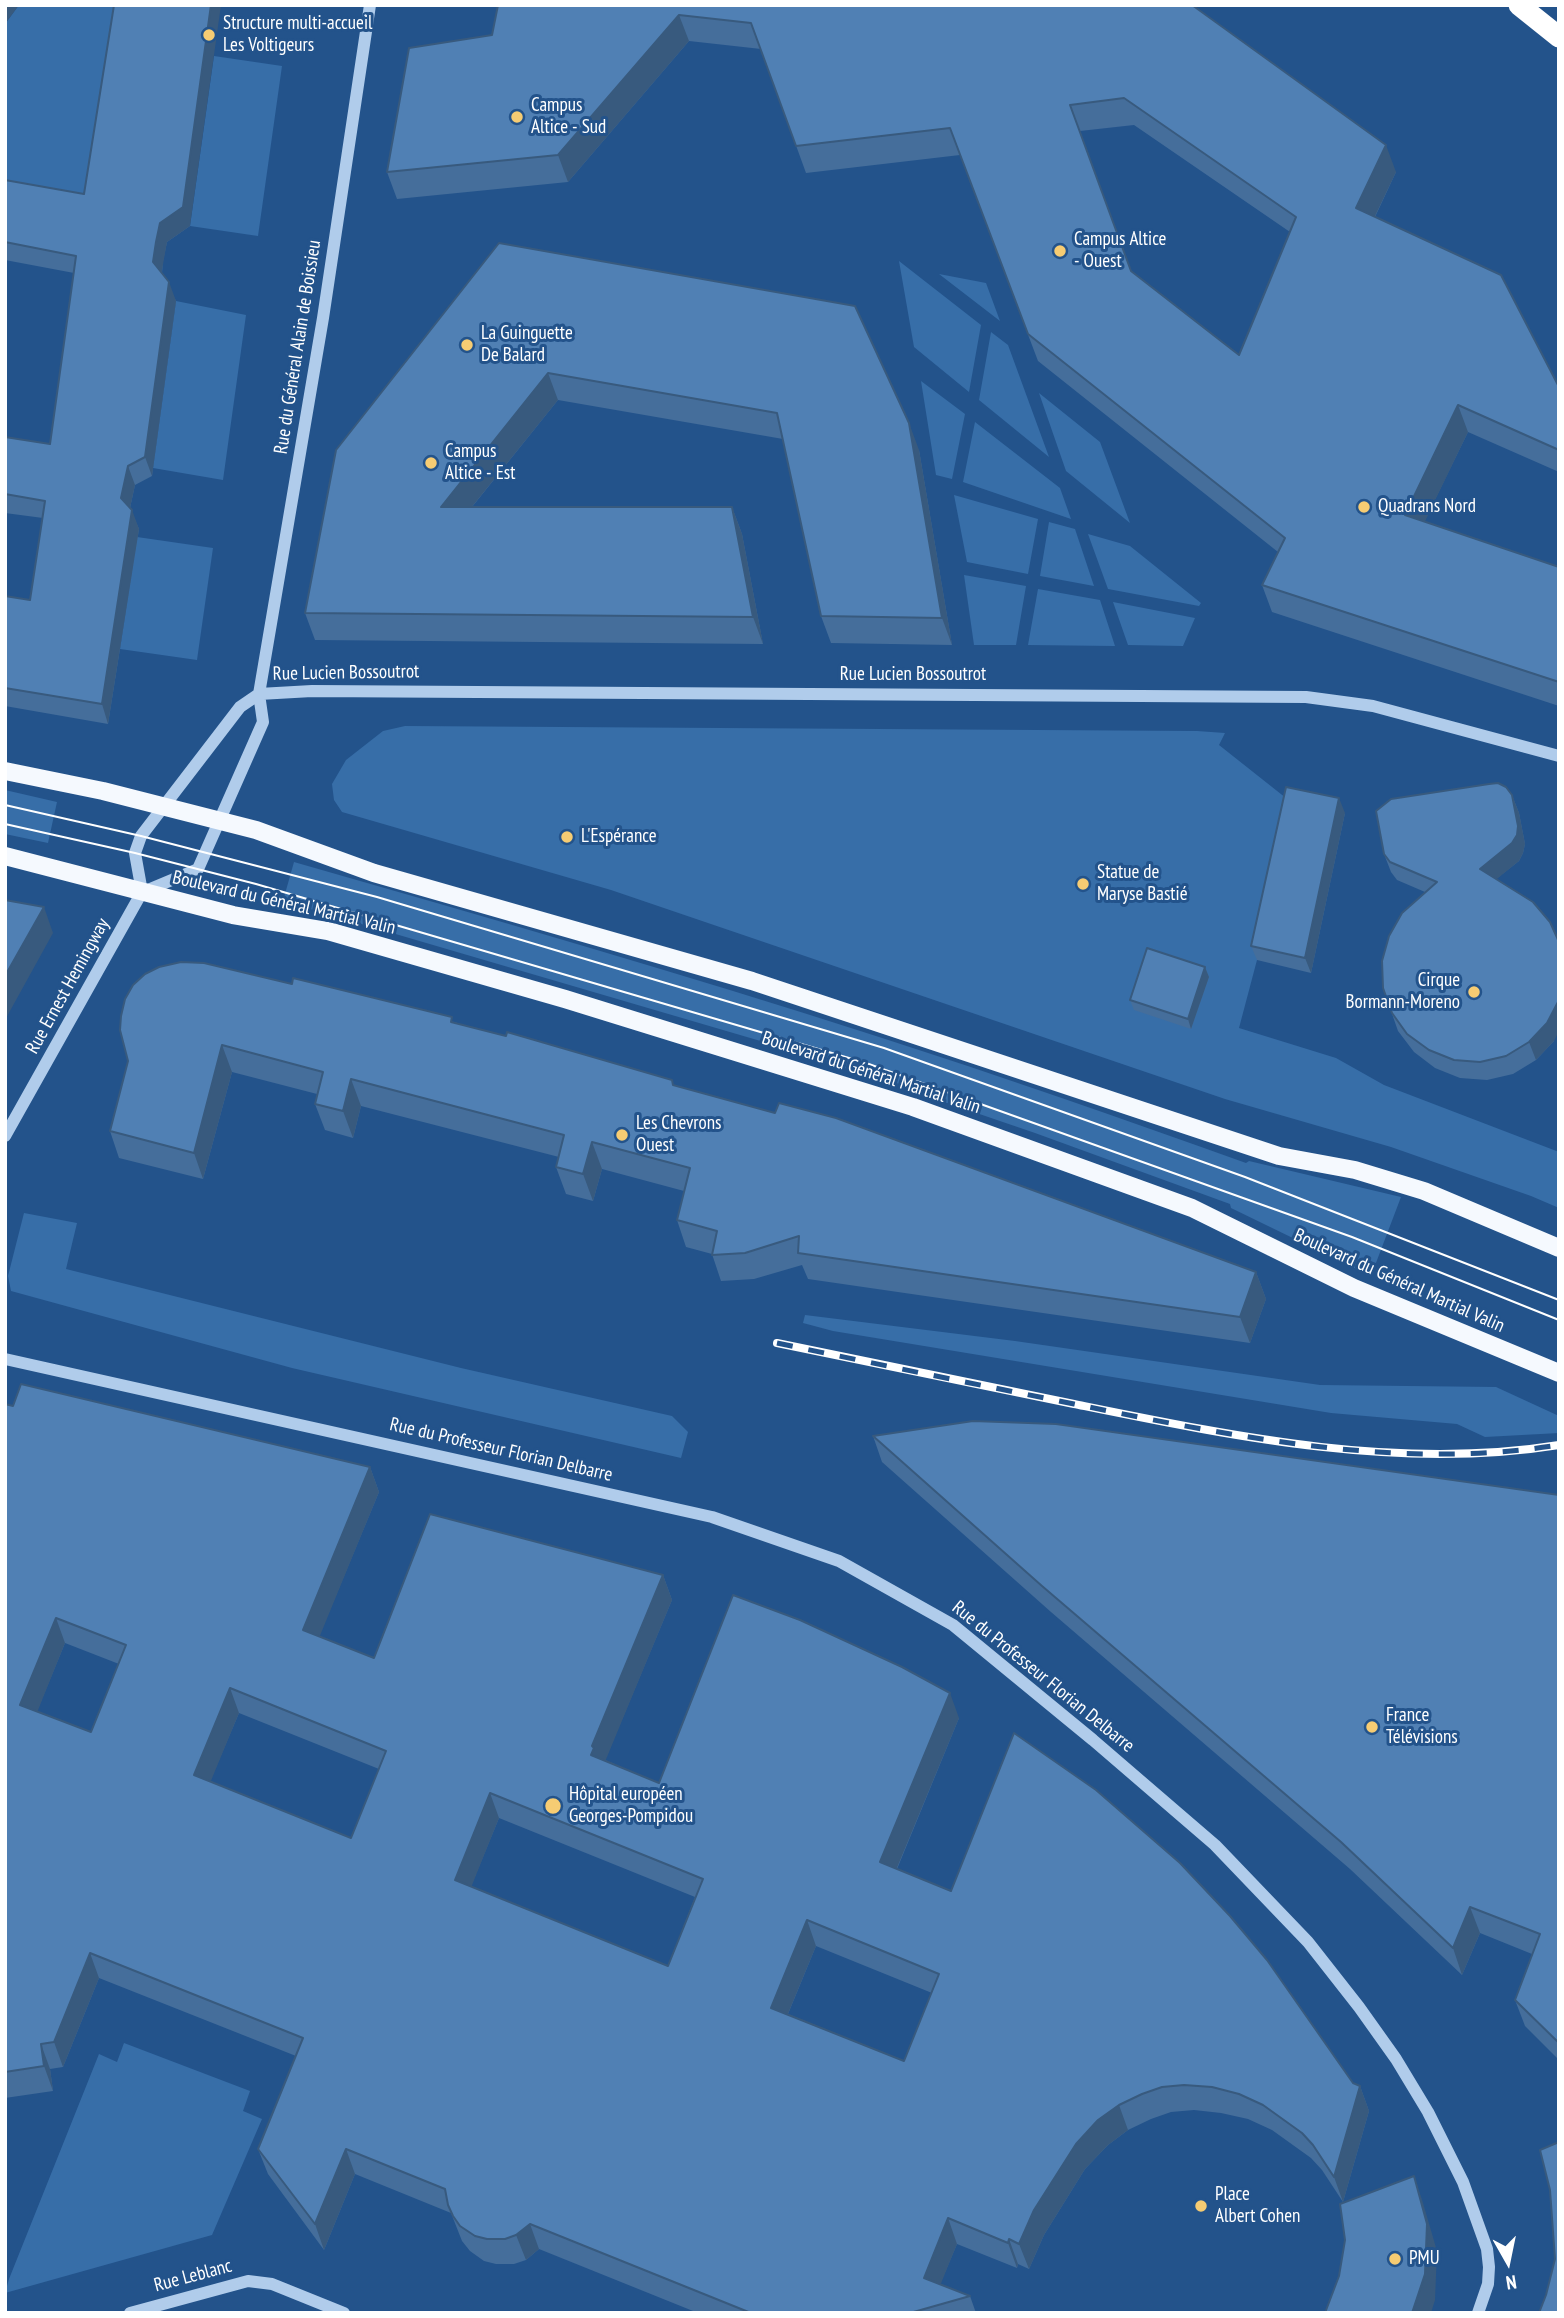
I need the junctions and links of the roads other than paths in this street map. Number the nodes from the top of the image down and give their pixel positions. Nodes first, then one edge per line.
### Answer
1 (370, 5) edge
2 (1519, 5) edge
3 (1559, 37) edge
4 (259, 694) junction
5 (1559, 756) edge
6 (5, 771) edge
7 (230, 798) joint
8 (164, 806) junction
9 (220, 820) junction
10 (5, 856) edge
11 (142, 892) junction
12 (5, 1136) edge
13 (1559, 1248) edge
14 (5, 1359) edge
15 (1559, 1373) edge
16 (131, 2313) edge
17 (344, 2313) edge
18 (1478, 2313) edge

1 - 4 street, Rue du Général Alain de Boissieu
2 - 3 highway
4 - 5 street, Rue Lucien Bossoutrot
4 - 7 street, Rue du Général Alain de Boissieu
4 - 8 street, Boulevard du Général Martial Valin
6 - 8 main road
7 - 9 street, Boulevard du Général Martial Valin
8 - 9 main road
8 - 11 street, Boulevard du Général Martial Valin
9 - 11 street, Boulevard du Général Martial Valin
9 - 13 main road
10 - 11 main road, Boulevard du Général Martial Valin
11 - 12 street, Rue Ernest Hemingway
11 - 15 main road, Boulevard du Général Martial Valin
14 - 18 street, Rue du Professeur Florian Delbarre
16 - 17 street, Rue Leblanc

